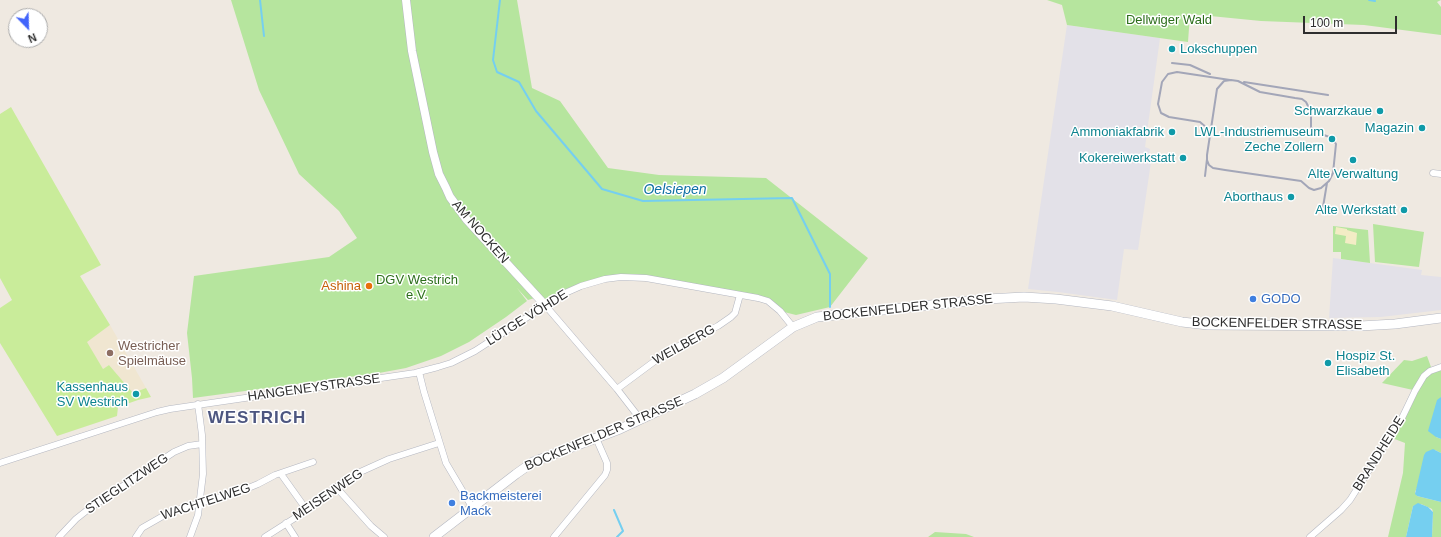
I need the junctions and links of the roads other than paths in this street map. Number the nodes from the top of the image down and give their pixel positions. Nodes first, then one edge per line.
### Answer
1 (406, 0) edge
2 (1433, 173) dead end
3 (1441, 174) edge
4 (740, 295) junction
5 (545, 305) junction
6 (1441, 318) edge
7 (793, 328) junction
8 (1441, 367) edge
9 (419, 372) junction
10 (617, 389) junction
11 (198, 404) junction
12 (641, 420) junction
13 (596, 438) junction
14 (439, 443) junction
15 (202, 444) junction
16 (313, 462) dead end
17 (0, 463) edge
18 (281, 474) junction
19 (336, 487) junction
20 (200, 504) junction
21 (472, 507) junction
22 (306, 509) junction
23 (286, 523) junction
24 (59, 537) edge
25 (136, 537) edge
26 (190, 537) edge
27 (265, 537) edge
28 (295, 537) edge
29 (384, 537) edge
30 (434, 537) edge
31 (554, 537) edge
32 (1310, 537) edge

1 - 5 street, AM NOCKEN
2 - 3 street
4 - 5 street, LÜTGE VÖHDE
4 - 7 street, LÜTGE VÖHDE
4 - 10 street, WEILBERG
5 - 9 street, LÜTGE VÖHDE
5 - 10 street, AM NOCKEN
6 - 7 main road, BOCKENFELDER STRASSE
7 - 12 main road, BOCKENFELDER STRASSE
8 - 32 street, BRANDHEIDE
9 - 11 street, HANGENEYSTRASSE
9 - 14 street
10 - 12 street, AM NOCKEN
11 - 15 street
11 - 17 street, HANGENEYSTRASSE
12 - 13 main road, BOCKENFELDER STRASSE
13 - 21 main road, BOCKENFELDER STRASSE
13 - 31 street
14 - 19 street, MEISENWEG
14 - 21 street
15 - 20 street
15 - 24 street, STIEGLITZWEG
16 - 18 street, WACHTELWEG
18 - 20 street, WACHTELWEG
18 - 22 street
19 - 22 street, MEISENWEG
19 - 29 street
20 - 25 street, WACHTELWEG
20 - 26 street
21 - 30 main road, BOCKENFELDER STRASSE
22 - 23 street, MEISENWEG
23 - 27 street, MEISENWEG
23 - 28 street

